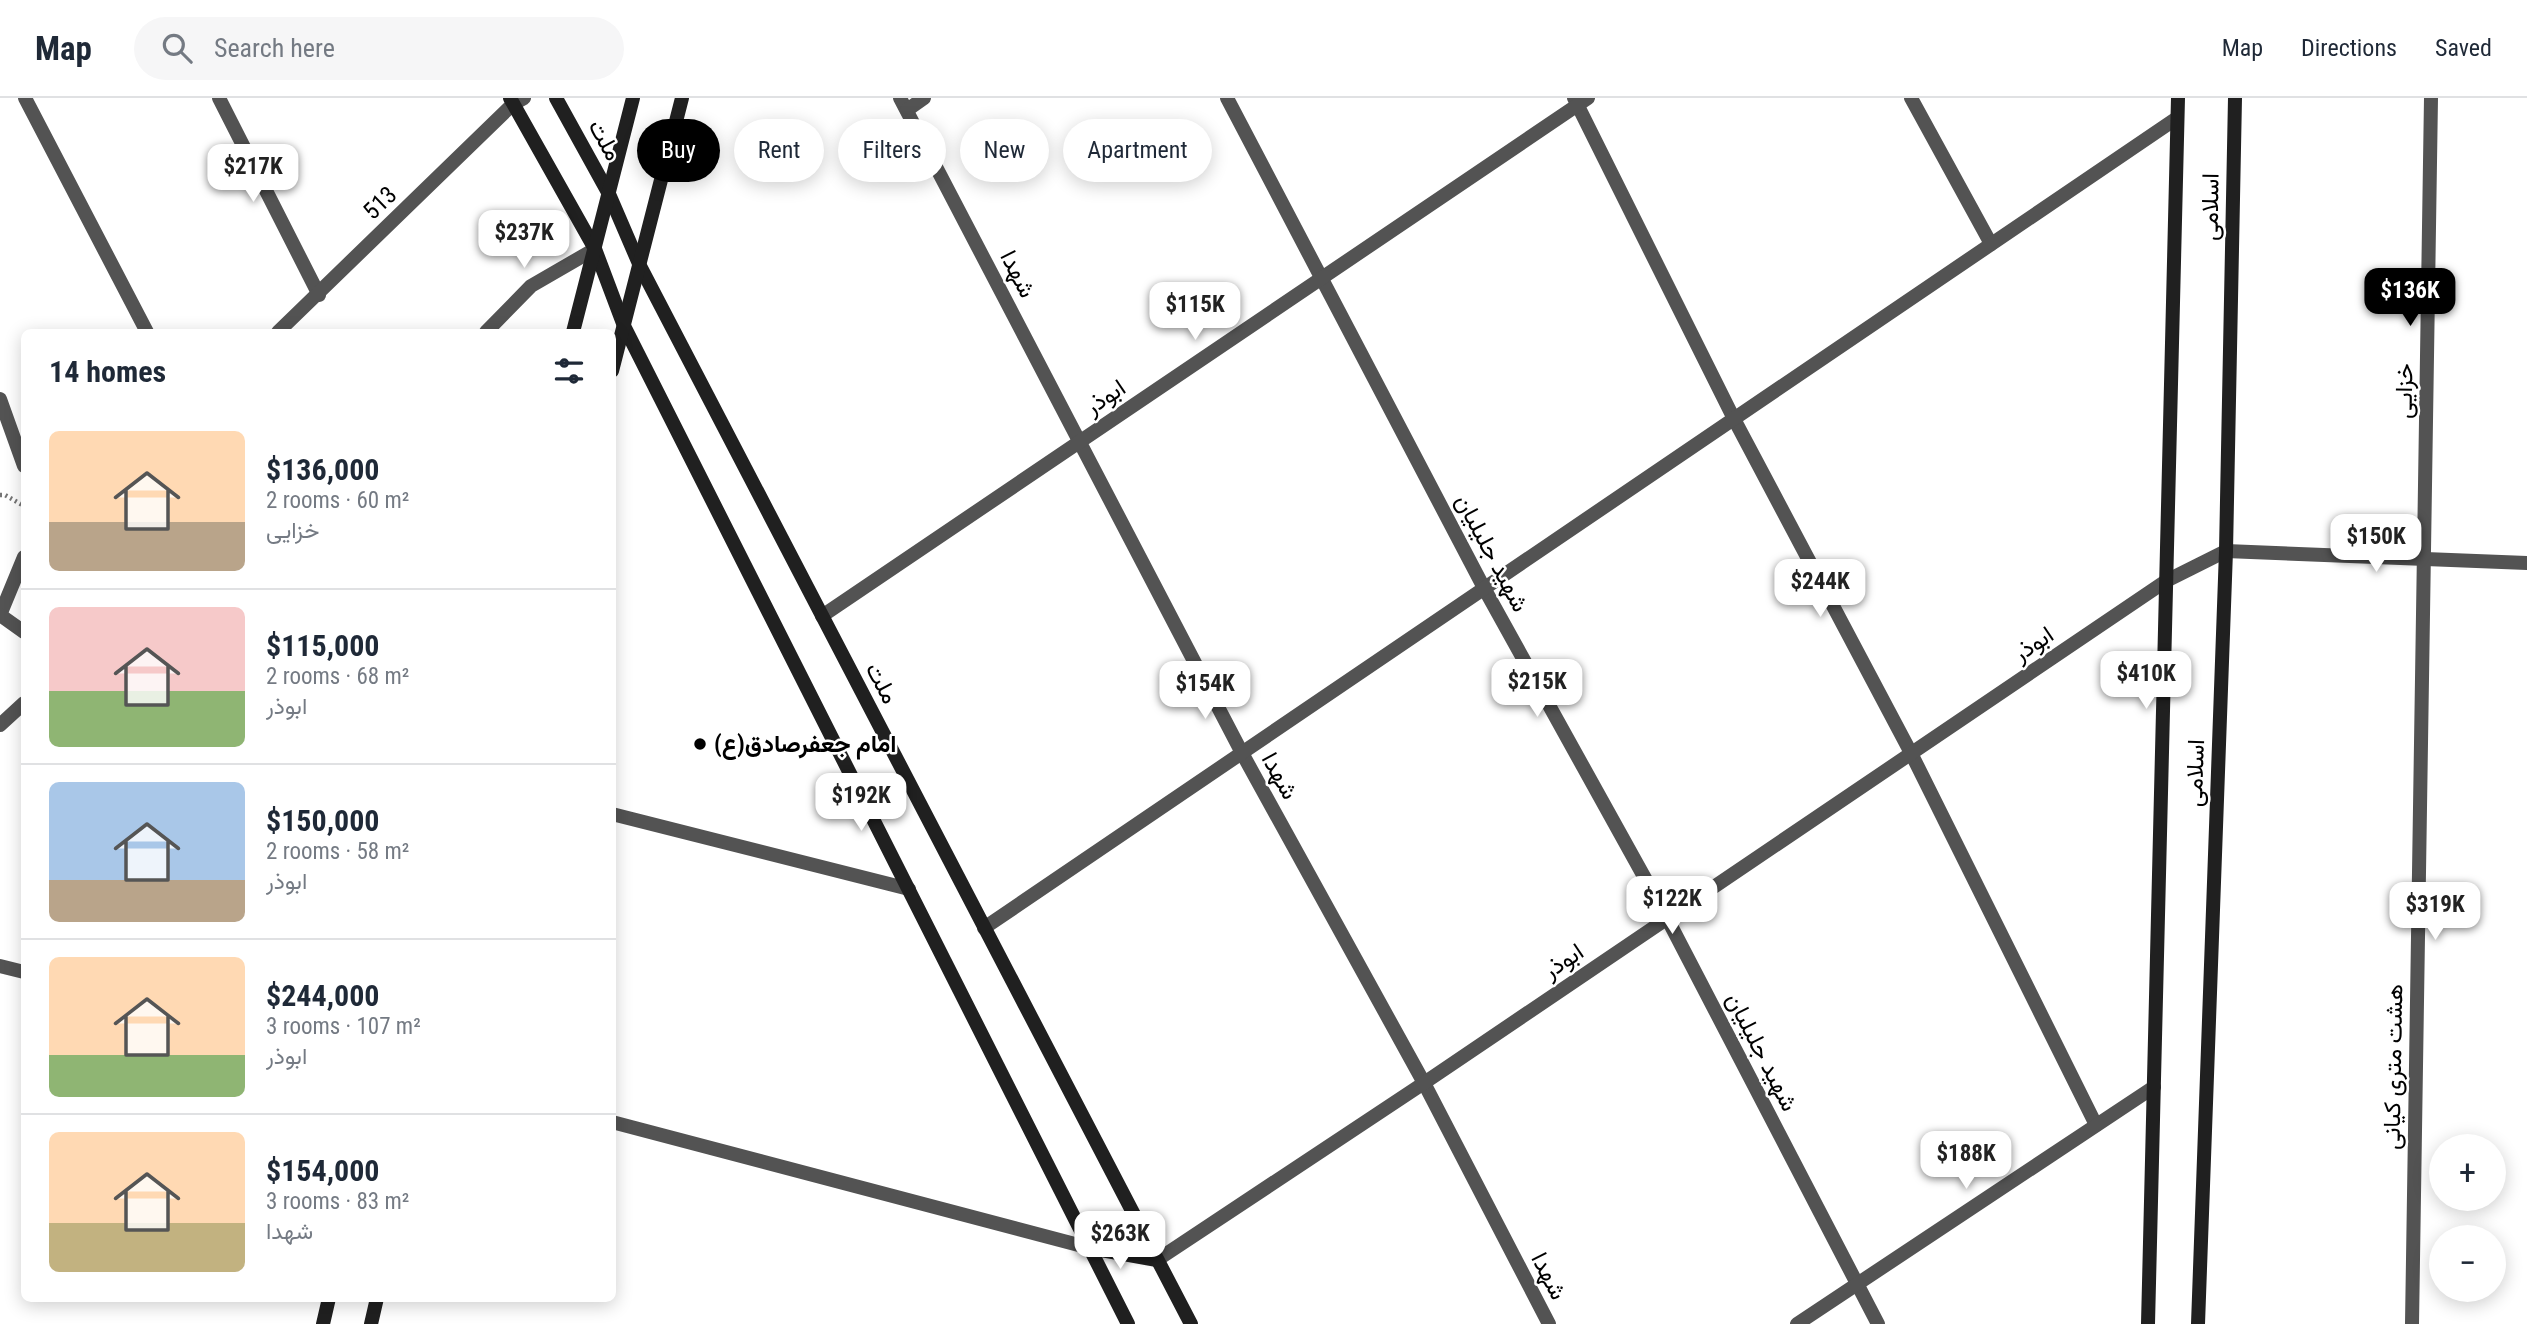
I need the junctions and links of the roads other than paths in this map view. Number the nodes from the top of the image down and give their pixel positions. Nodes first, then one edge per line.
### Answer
1 (24, 98) edge
2 (219, 98) edge
3 (556, 98) edge
4 (633, 98) edge
5 (682, 98) edge
6 (923, 98) edge
7 (1227, 98) edge
8 (1911, 98) edge
9 (2178, 98) edge
10 (2235, 98) edge
11 (2431, 98) edge
12 (515, 100) edge
13 (1580, 100) edge
14 (904, 104) edge
15 (2177, 118) junction
16 (609, 194) junction
17 (1991, 244) junction
18 (595, 248) junction
19 (640, 266) junction
20 (1321, 278) junction
21 (319, 295) junction
22 (624, 326) junction
23 (145, 329) edge
24 (281, 329) edge
25 (489, 329) edge
26 (574, 329) edge
27 (616, 357) edge
28 (0, 399) edge
29 (1734, 419) junction
30 (1079, 442) junction
31 (21, 458) edge
32 (2226, 551) junction
33 (2424, 559) junction
34 (2527, 563) edge
35 (21, 564) edge
36 (2166, 581) junction
37 (1484, 588) junction
38 (0, 615) edge
39 (822, 616) junction
40 (21, 630) edge
41 (21, 706) edge
42 (0, 725) edge
43 (1242, 753) junction
44 (1911, 753) junction
45 (616, 815) edge
46 (909, 889) junction
47 (1667, 918) junction
48 (984, 928) junction
49 (0, 965) edge
50 (21, 971) edge
51 (1424, 1083) junction
52 (2154, 1087) junction
53 (616, 1123) edge
54 (2096, 1125) junction
55 (1090, 1248) junction
56 (1157, 1260) junction
57 (1857, 1284) junction
58 (328, 1302) edge
59 (376, 1302) edge
60 (323, 1324) edge
61 (371, 1324) edge
62 (1128, 1324) edge
63 (1191, 1324) edge
64 (1549, 1324) edge
65 (1797, 1324) edge
66 (1878, 1324) edge
67 (2148, 1324) edge
68 (2198, 1324) edge
69 (2412, 1324) edge

1 - 23 street
2 - 21 street
3 - 16 street, ملت
4 - 16 street
5 - 19 street
6 - 14 street
7 - 20 street, شهید جلیلیان
8 - 17 street
9 - 15 street, اسلامی
10 - 32 street, اسلامی
11 - 33 street, خزایی
12 - 18 street
12 - 21 street, 513
13 - 20 street, ابوذر
13 - 29 street
14 - 30 street, شهدا
15 - 17 street
15 - 36 street, اسلامی
16 - 18 street
16 - 19 street, ملت
17 - 29 street
18 - 22 street
18 - 25 street
18 - 26 street
19 - 22 street
19 - 39 street, ملت
20 - 30 street, ابوذر
20 - 37 street, شهید جلیلیان
21 - 24 street, 513
22 - 27 street
22 - 46 street
28 - 31 street
29 - 37 street
29 - 44 street
30 - 39 street, ابوذر
30 - 43 street, شهدا
32 - 33 street
32 - 36 street, ابوذر
32 - 68 street, اسلامی
33 - 34 street
33 - 69 street, هشت متری کیانی
35 - 38 street
36 - 44 street, ابوذر
36 - 52 street, اسلامی
37 - 43 street
37 - 47 street, شهید جلیلیان
38 - 40 street
39 - 48 street, ملت
41 - 42 street
43 - 48 street
43 - 51 street, شهدا
44 - 47 street, ابوذر
44 - 54 street
45 - 46 street
46 - 55 street
47 - 51 street, ابوذر
47 - 57 street, شهید جلیلیان
48 - 56 street, ملت
49 - 50 street
51 - 56 street, ابوذر
51 - 64 street, شهدا
52 - 54 street
52 - 67 street, اسلامی
53 - 55 street
54 - 57 street
55 - 56 street
55 - 62 street
56 - 63 street, ملت
57 - 65 street
57 - 66 street, شهید جلیلیان
58 - 60 street
59 - 61 street

